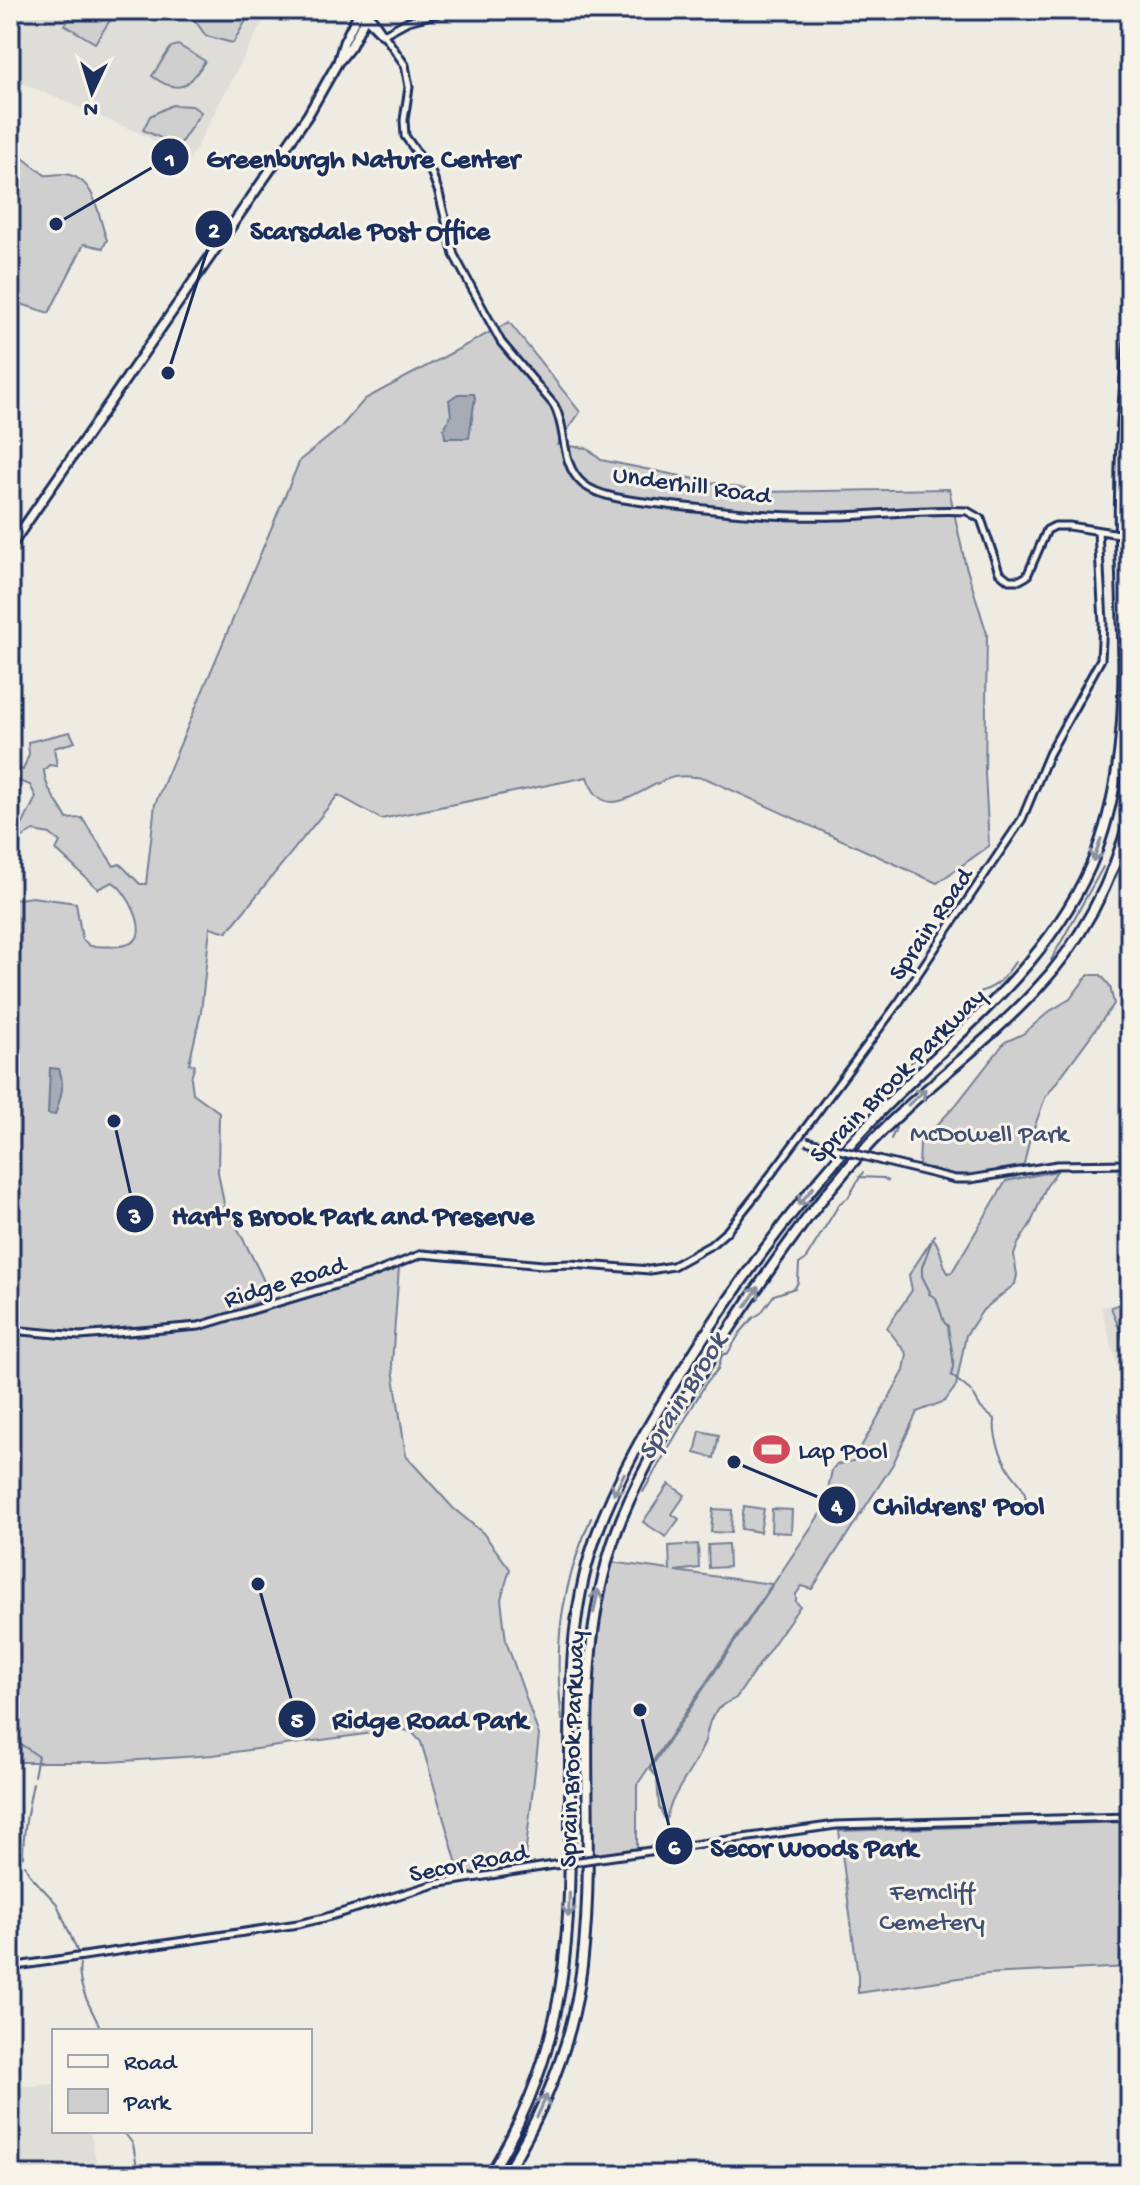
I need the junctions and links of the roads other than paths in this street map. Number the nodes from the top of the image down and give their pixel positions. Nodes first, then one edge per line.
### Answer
1 (450, 10) edge
2 (364, 12) edge
3 (382, 35) junction
4 (1130, 335) edge
5 (1098, 531) junction
6 (1130, 536) edge
7 (10, 547) edge
8 (1130, 816) edge
9 (796, 1137) junction
10 (1130, 1164) edge
11 (662, 1269) joint
12 (10, 1330) edge
13 (1130, 1817) edge
14 (10, 1967) edge
15 (490, 2175) edge
16 (505, 2175) edge

1 - 3 street
2 - 3 street, Underhill Road
2 - 7 main road
3 - 5 street, Underhill Road
4 -> 15 highway, Sprain Brook Parkway
5 - 6 street, Underhill Road, bridge
5 - 9 street, Sprain Road
16 -> 8 highway, Sprain Brook Parkway
9 - 10 street, bridge
9 - 11 street, Sprain Road
11 - 12 street, Ridge Road
13 - 14 street, Secor Road, bridge

